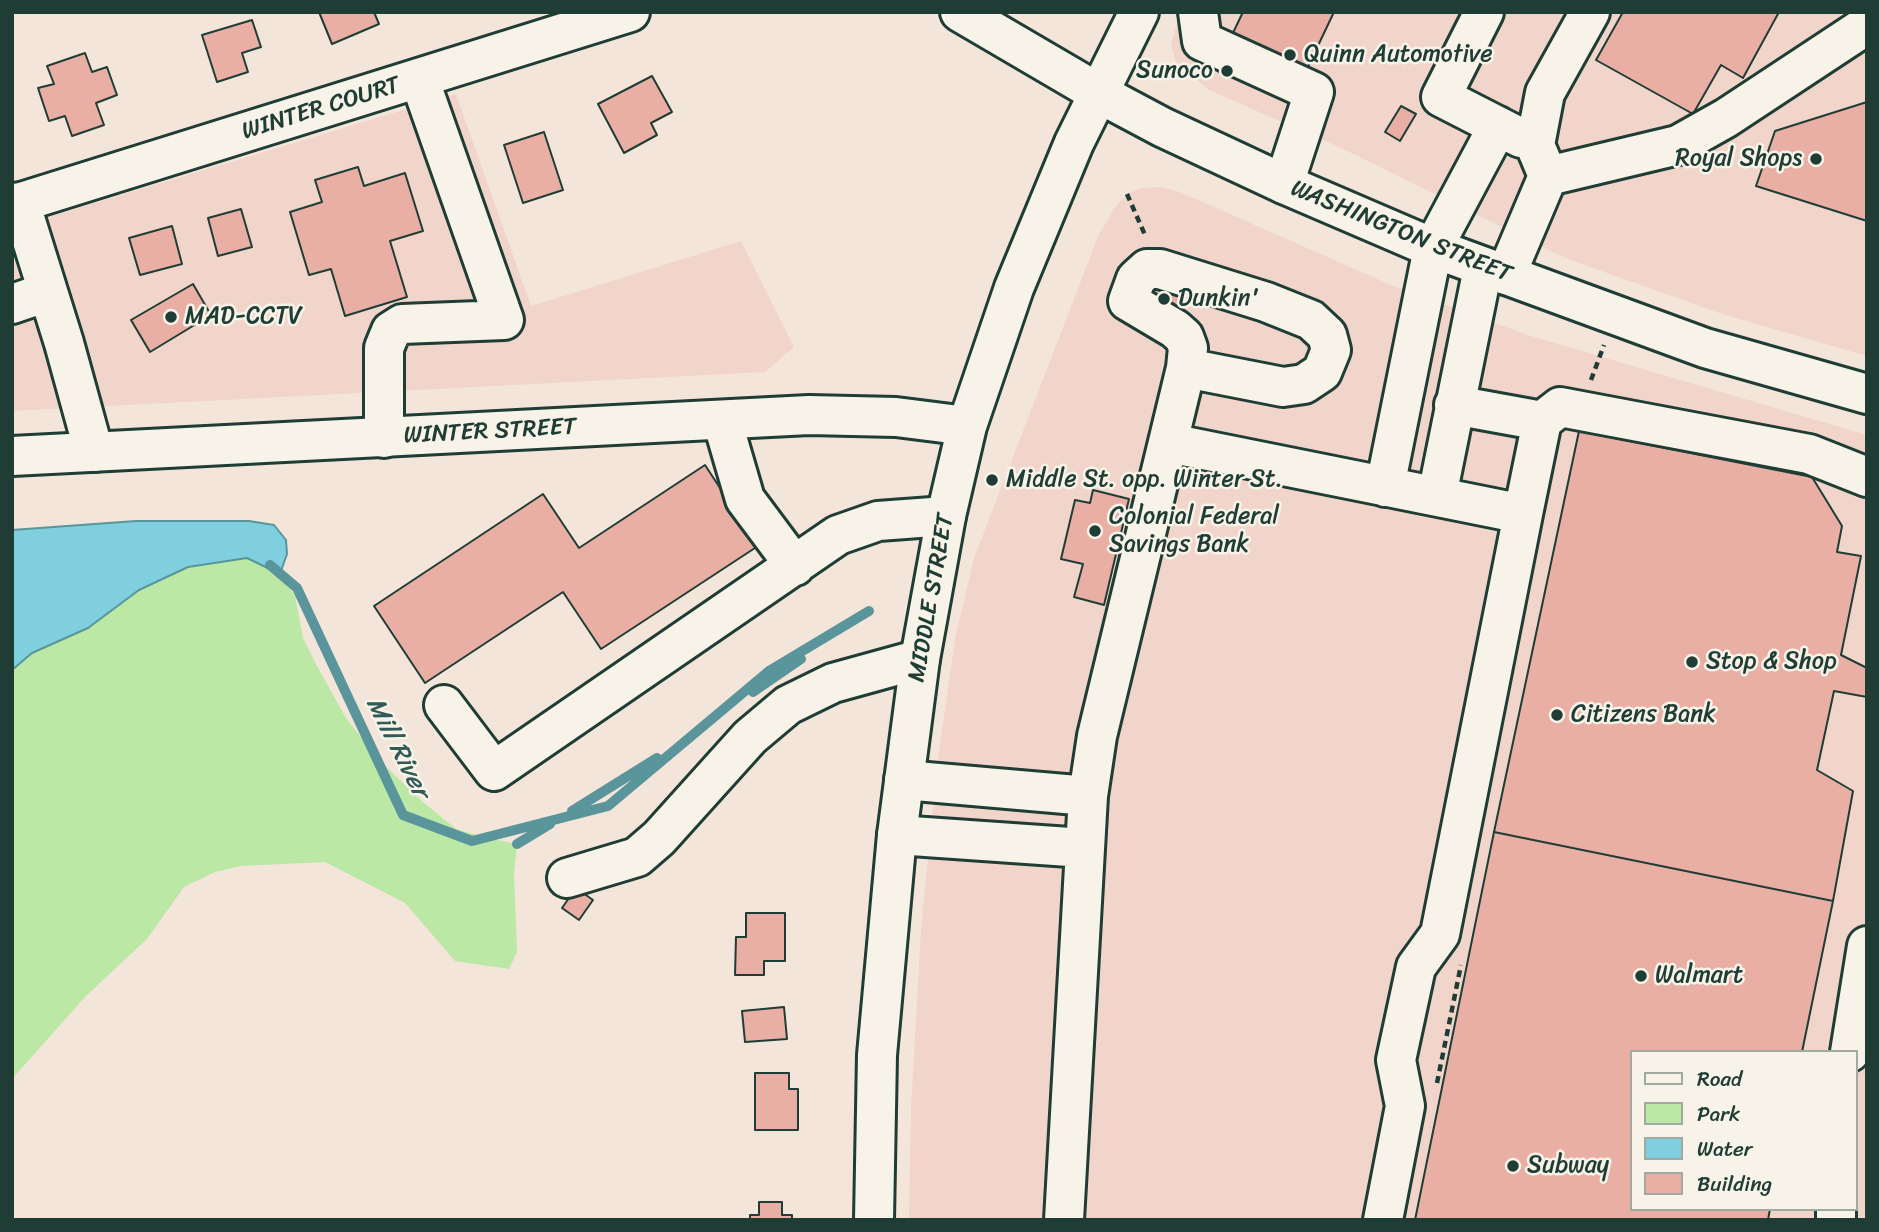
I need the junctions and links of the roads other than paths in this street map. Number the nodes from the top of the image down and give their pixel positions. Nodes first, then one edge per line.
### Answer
1 (630, 12) edge
2 (960, 12) edge
3 (1139, 12) edge
4 (1198, 12) edge
5 (1484, 12) edge
6 (1590, 12) edge
7 (1867, 25) edge
8 (419, 78) junction
9 (1100, 94) junction
10 (1498, 126) junction
11 (1541, 161) junction
12 (1284, 184) junction
13 (16, 204) edge
14 (1433, 248) junction
15 (1495, 271) junction
16 (30, 298) edge
17 (1186, 369) junction
18 (1867, 394) edge
19 (1454, 405) junction
20 (722, 420) junction
21 (1542, 421) junction
22 (967, 426) junction
23 (384, 438) junction
24 (1169, 443) junction
25 (94, 452) junction
26 (12, 456) edge
27 (1867, 477) edge
28 (1385, 487) junction
29 (1437, 496) junction
30 (1523, 514) junction
31 (946, 516) junction
32 (795, 566) junction
33 (920, 659) junction
34 (444, 705) dead end
35 (904, 780) junction
36 (1088, 796) junction
37 (897, 835) junction
38 (1084, 848) junction
39 (567, 878) dead end
40 (1867, 946) edge
41 (1850, 1050) edge
42 (874, 1220) edge
43 (1064, 1220) edge
44 (1383, 1220) edge

1 - 8 main road, WINTER COURT
2 - 9 main road, WASHINGTON STREET
3 - 9 main road, MIDDLE STREET
4 - 12 main road
5 - 10 main road
6 - 11 main road
7 - 11 main road
8 - 13 main road, WINTER COURT
8 - 23 main road
9 - 12 main road, WASHINGTON STREET
9 - 22 main road, MIDDLE STREET
10 - 11 main road
10 - 14 main road
11 - 15 main road
12 - 14 main road, WASHINGTON STREET
13 - 16 main road
14 - 15 main road, WASHINGTON STREET
14 - 28 main road
15 - 18 main road, WASHINGTON STREET
15 - 19 main road
16 - 25 main road
17 - 17 main road
17 - 24 main road
19 - 21 main road
19 - 29 main road
20 - 22 main road, WINTER STREET
20 - 23 main road, WINTER STREET
20 - 32 main road
21 - 27 main road
21 - 30 main road
22 - 31 main road, MIDDLE STREET
23 - 25 main road, WINTER STREET
24 - 28 main road
24 - 36 main road
25 - 26 main road, WINTER STREET
28 - 29 main road
29 - 30 main road
30 - 44 main road
31 - 32 main road
31 - 33 main road, MIDDLE STREET
32 - 34 main road
33 - 35 main road, MIDDLE STREET
33 - 39 main road
35 - 36 main road
35 - 37 main road, MIDDLE STREET
36 - 38 main road
37 - 38 main road
37 - 42 main road, MIDDLE STREET
38 - 43 main road
40 - 41 main road

